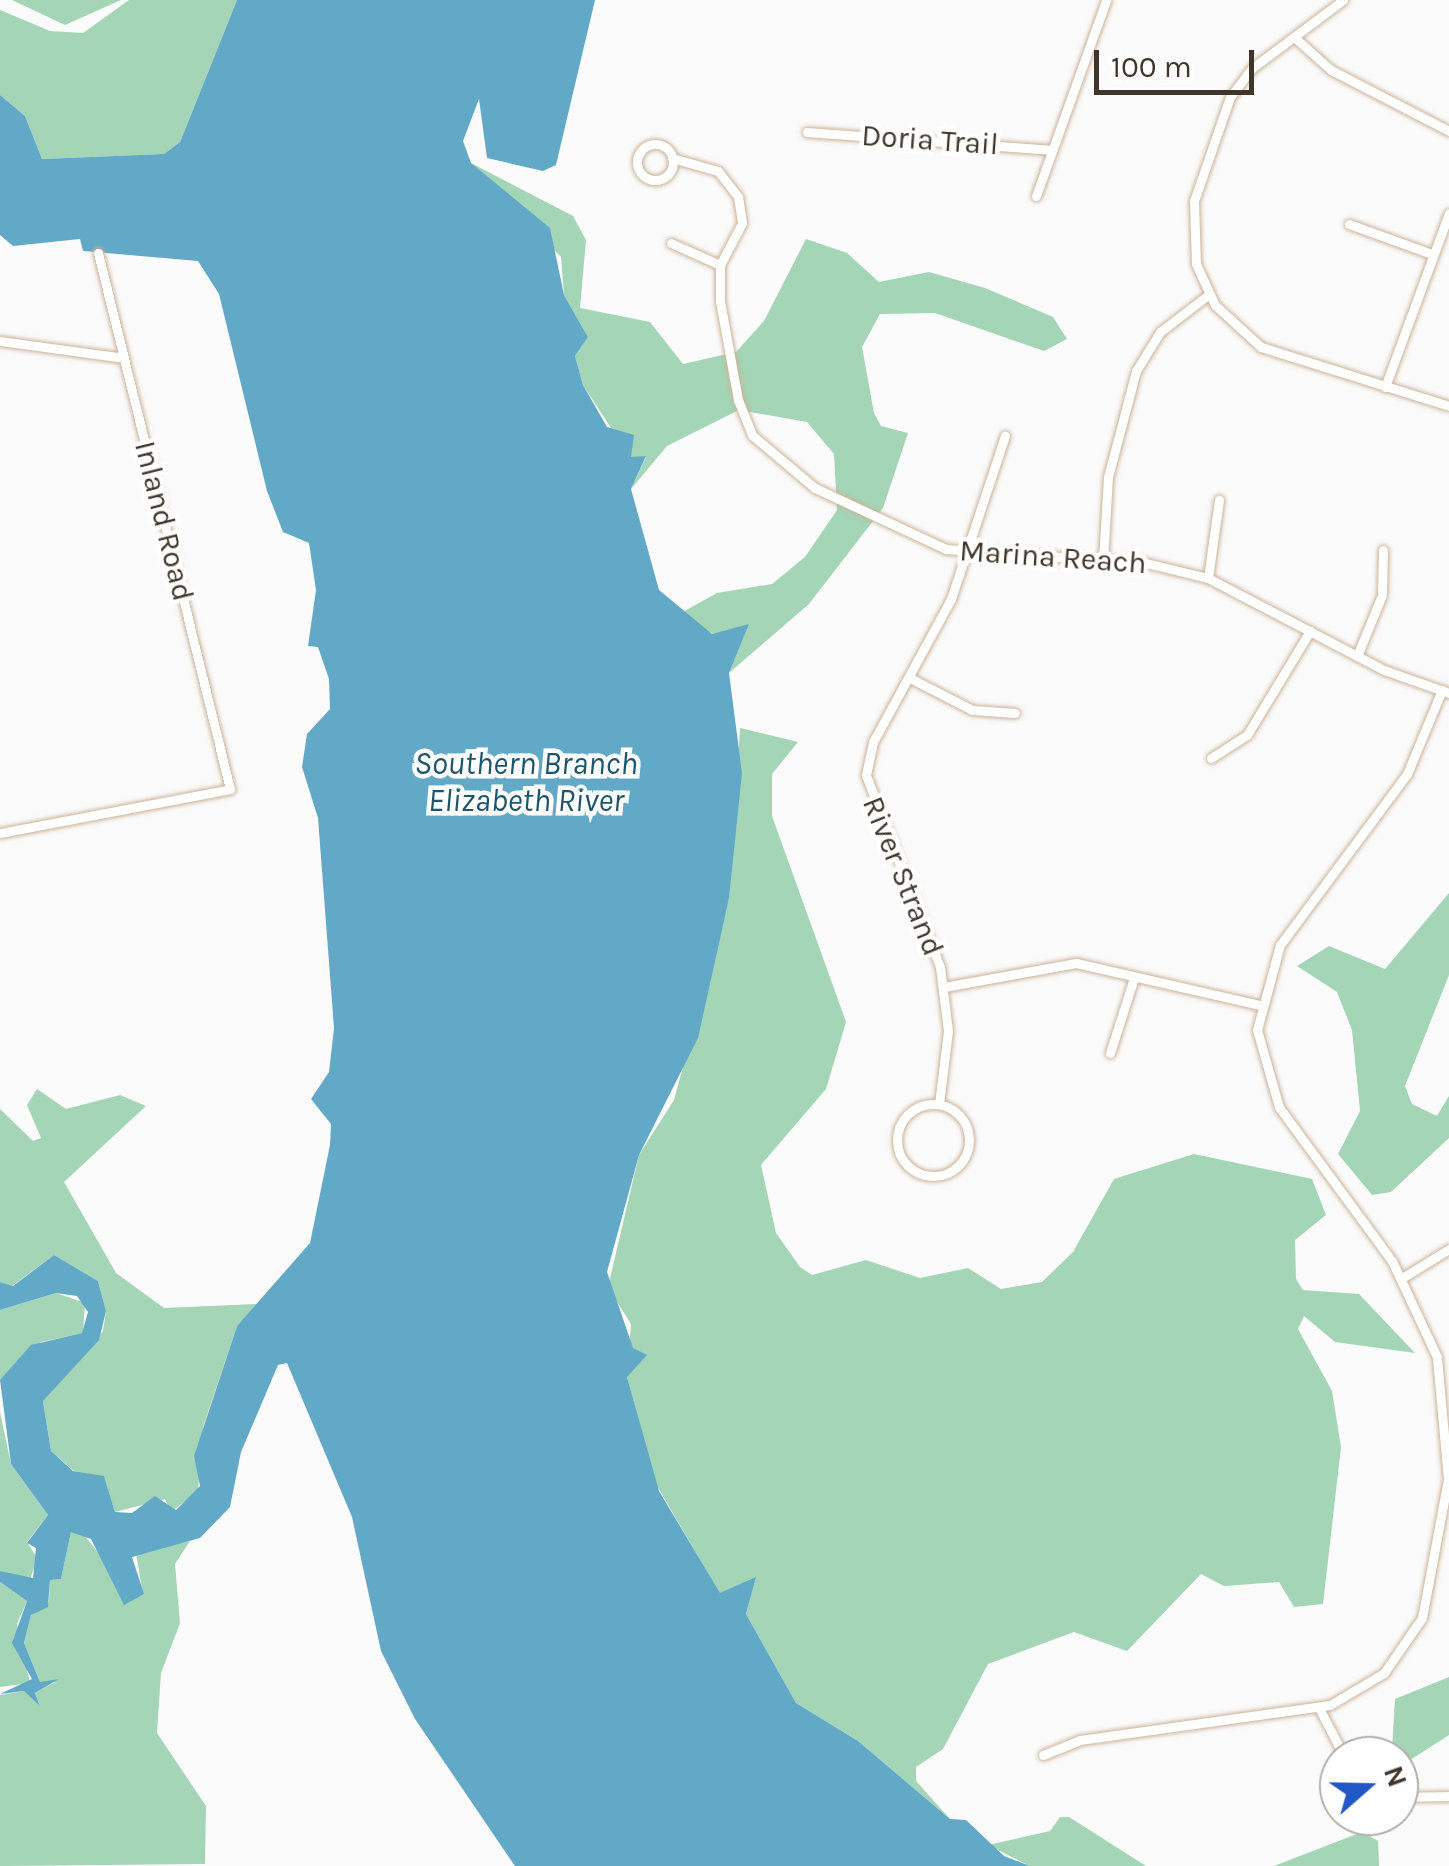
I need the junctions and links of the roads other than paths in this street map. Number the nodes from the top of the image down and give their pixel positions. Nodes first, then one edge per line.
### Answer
1 (1106, 0) edge
2 (1343, 0) edge
3 (1294, 36) junction
4 (1449, 131) edge
5 (807, 132) dead end
6 (1052, 150) junction
7 (672, 158) junction
8 (1036, 196) dead end
9 (1449, 213) edge
10 (1349, 224) dead end
11 (671, 243) dead end
12 (98, 254) dead end
13 (1432, 254) junction
14 (720, 265) junction
15 (1208, 295) junction
16 (0, 341) edge
17 (124, 358) junction
18 (1385, 387) junction
19 (1449, 406) edge
20 (1004, 436) dead end
21 (1218, 500) dead end
22 (1383, 550) dead end
23 (969, 554) junction
24 (1103, 560) junction
25 (1208, 578) junction
26 (1310, 631) junction
27 (1357, 656) junction
28 (910, 678) junction
29 (1446, 692) edge
30 (1015, 713) dead end
31 (1212, 758) dead end
32 (0, 833) edge
33 (1134, 978) junction
34 (944, 987) junction
35 (1260, 1005) junction
36 (1110, 1053) dead end
37 (939, 1104) junction
38 (1449, 1249) edge
39 (1402, 1278) junction
40 (1320, 1708) junction
41 (1334, 1736) edge
42 (1044, 1755) dead end
43 (1449, 1796) edge
44 (1419, 1797) edge

1 - 6 street
2 - 3 street
3 - 4 street
3 - 15 street
5 - 6 street, Doria Trail
6 - 8 street
7 - 7 street
7 - 14 street
9 - 13 street
10 - 13 street
11 - 14 street
12 - 17 street, Inland Road
13 - 18 street
14 - 23 street, Marina Reach
15 - 18 street
15 - 24 street
16 - 17 street
17 - 32 street, Inland Road
18 - 19 street
20 - 23 street, River Strand
21 - 25 street
22 - 27 street
23 - 24 street, Marina Reach
23 - 28 street, River Strand
24 - 25 street, Marina Reach
25 - 26 street, Marina Reach
26 - 27 street, Marina Reach
26 - 31 street
27 - 29 street, Marina Reach
28 - 30 street
28 - 34 street, River Strand
29 - 35 street
33 - 34 street
33 - 35 street
33 - 36 street
34 - 37 street, River Strand
35 - 39 street
37 - 37 street
38 - 39 street
39 - 40 street
40 - 41 street
40 - 42 street
43 - 44 street

